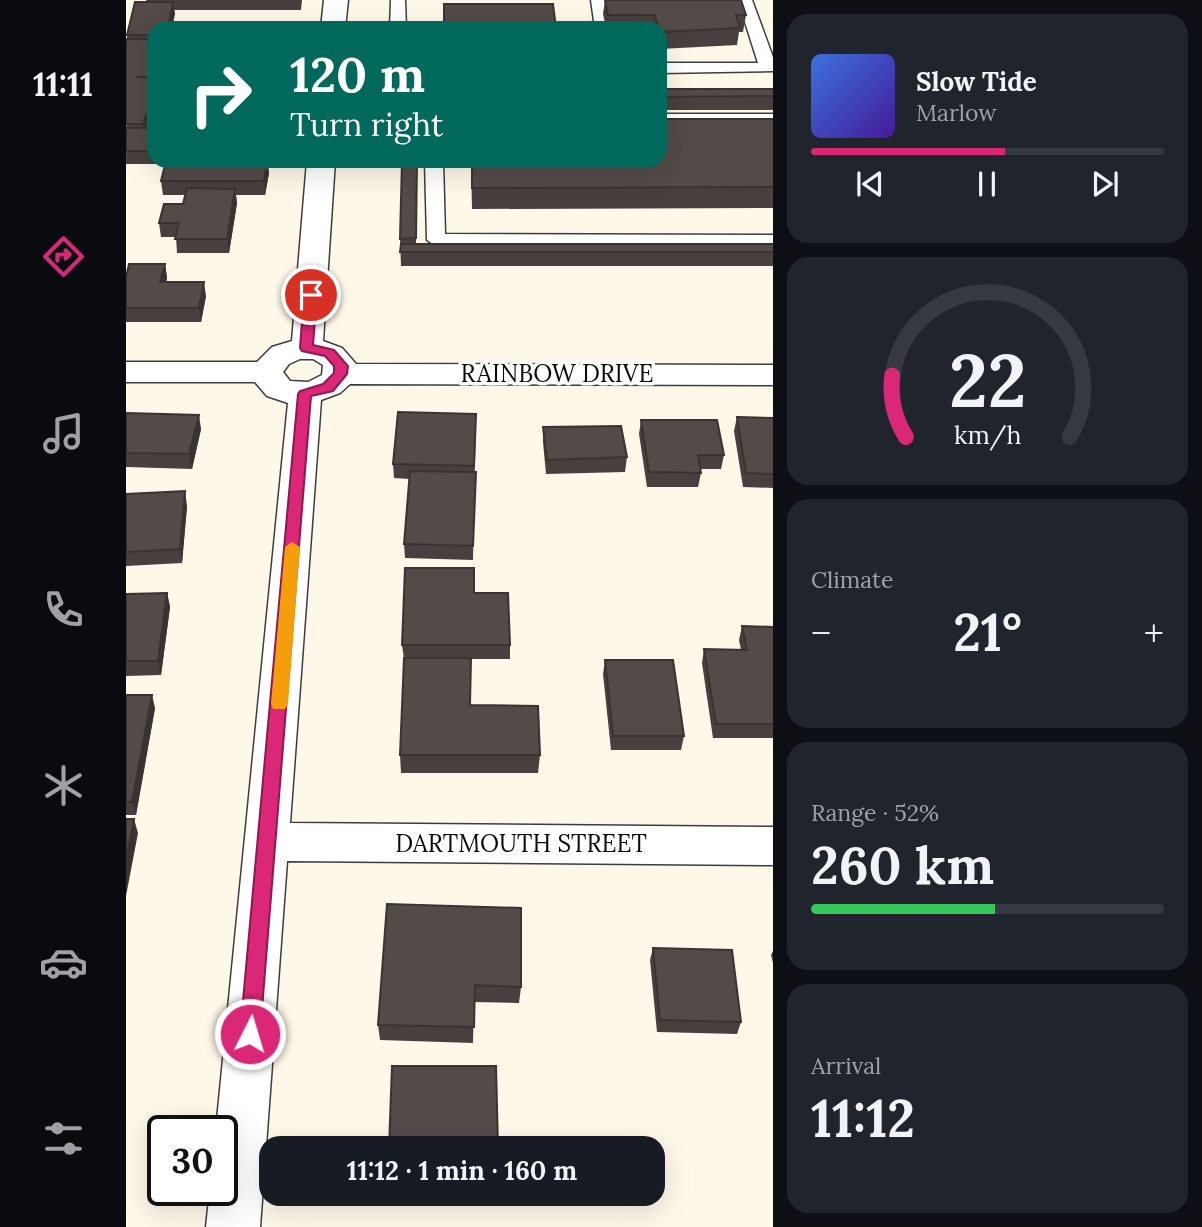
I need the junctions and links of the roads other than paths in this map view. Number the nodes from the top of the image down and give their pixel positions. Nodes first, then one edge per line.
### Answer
1 (335, 0) edge
2 (398, 0) edge
3 (598, 0) edge
4 (745, 0) edge
5 (334, 21) edge
6 (398, 21) edge
7 (602, 21) edge
8 (667, 68) edge
9 (667, 119) edge
10 (773, 119) edge
11 (320, 168) edge
12 (434, 168) edge
13 (773, 241) edge
14 (307, 348) junction
15 (126, 372) edge
16 (267, 372) junction
17 (773, 375) edge
18 (323, 384) junction
19 (268, 842) junction
20 (773, 846) edge
21 (233, 1227) edge

1 - 5 street
2 - 6 lane
3 - 7 lane
4 - 8 lane
9 - 10 lane
11 - 14 street
12 - 13 lane
14 - 16 street
14 - 18 street
15 - 16 street
16 - 18 street, RAINBOW DRIVE
17 - 18 street, RAINBOW DRIVE
18 - 19 street
19 - 20 street, DARTMOUTH STREET
19 - 21 street

